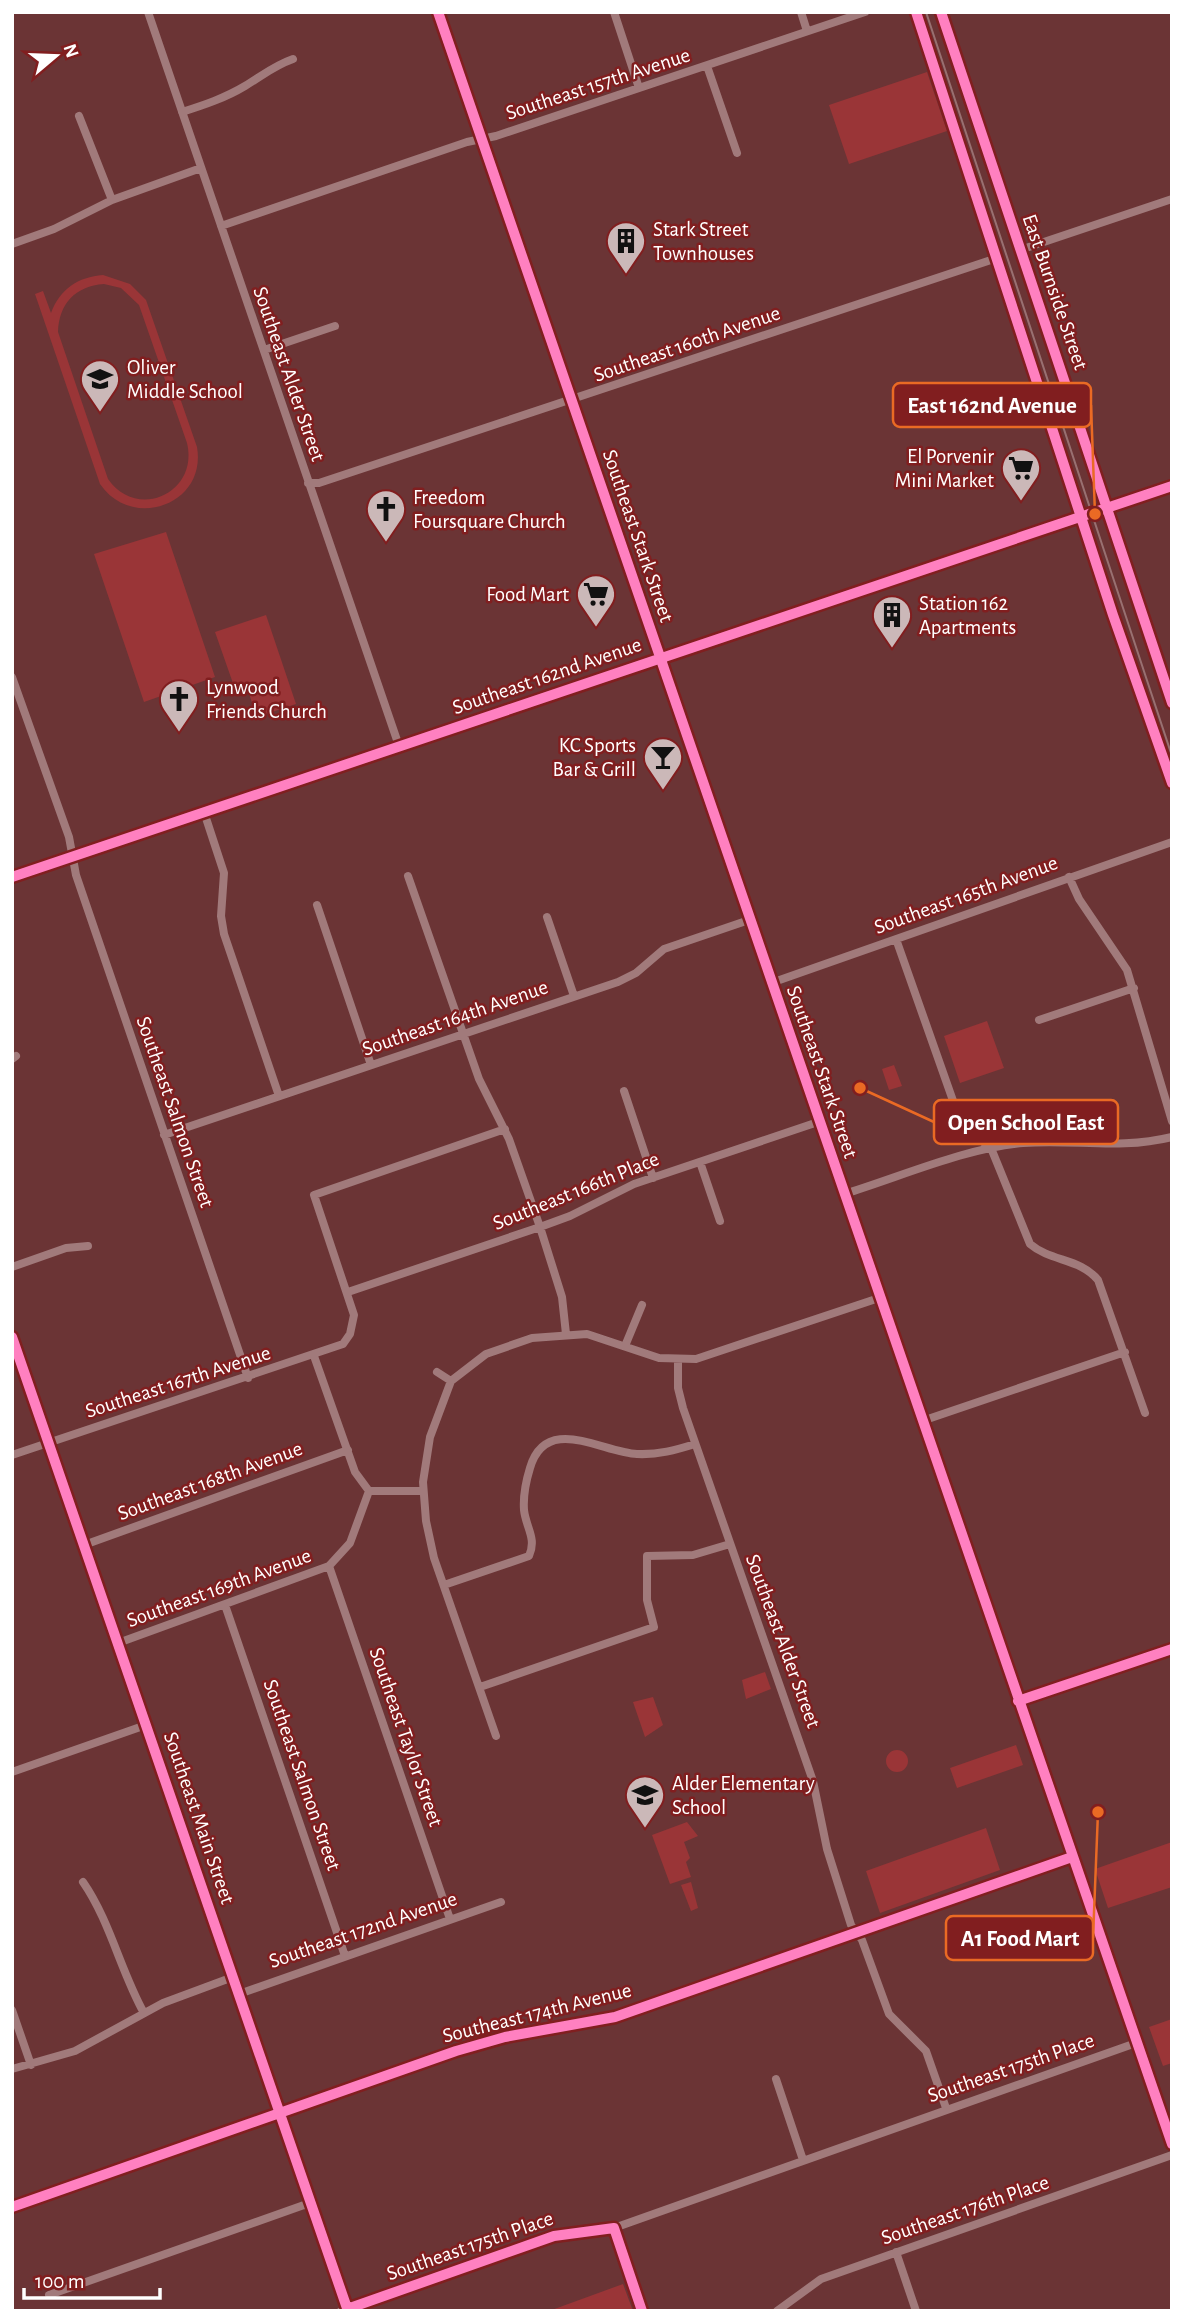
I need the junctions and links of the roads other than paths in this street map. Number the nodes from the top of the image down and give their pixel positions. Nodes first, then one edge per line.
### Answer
1 (148, 12) edge
2 (438, 12) edge
3 (614, 12) edge
4 (801, 12) edge
5 (865, 12) edge
6 (916, 12) edge
7 (942, 12) edge
8 (807, 32) junction
9 (293, 60) dead end
10 (707, 66) junction
11 (639, 88) junction
12 (182, 112) junction
13 (79, 116) dead end
14 (481, 139) junction
15 (737, 153) dead end
16 (201, 168) junction
17 (1172, 199) edge
18 (112, 200) junction
19 (221, 226) junction
20 (12, 244) edge
21 (1020, 250) junction
22 (997, 258) junction
23 (335, 326) dead end
24 (264, 350) junction
25 (571, 401) junction
26 (308, 483) junction
27 (1172, 486) edge
28 (1107, 509) junction
29 (1082, 517) junction
30 (659, 658) junction
31 (12, 677) edge
32 (1172, 703) edge
33 (399, 746) junction
34 (1172, 783) edge
35 (204, 812) junction
36 (1172, 842) edge
37 (72, 856) junction
38 (408, 876) dead end
39 (12, 877) edge
40 (1069, 877) junction
41 (317, 905) dead end
42 (547, 917) dead end
43 (749, 920) junction
44 (896, 939) junction
45 (771, 983) junction
46 (1133, 988) junction
47 (574, 996) junction
48 (1039, 1020) dead end
49 (463, 1034) junction
50 (371, 1065) junction
51 (624, 1091) dead end
52 (279, 1096) junction
53 (1172, 1121) edge
54 (818, 1122) junction
55 (505, 1129) junction
56 (1063, 1130) dead end
57 (164, 1135) junction
58 (1172, 1137) edge
59 (1062, 1142) junction
60 (991, 1148) junction
61 (700, 1162) junction
62 (653, 1178) junction
63 (844, 1194) junction
64 (720, 1221) dead end
65 (540, 1227) junction
66 (88, 1245) dead end
67 (12, 1267) edge
68 (348, 1292) junction
69 (879, 1298) junction
70 (642, 1305) dead end
71 (566, 1334) junction
72 (12, 1337) edge
73 (625, 1346) junction
74 (1125, 1352) junction
75 (314, 1356) junction
76 (678, 1360) junction
77 (437, 1372) dead end
78 (248, 1378) junction
79 (451, 1381) junction
80 (1145, 1413) dead end
81 (922, 1421) junction
82 (49, 1442) junction
83 (695, 1444) junction
84 (348, 1450) junction
85 (12, 1455) edge
86 (369, 1491) junction
87 (423, 1491) junction
88 (730, 1544) junction
89 (84, 1545) junction
90 (329, 1566) junction
91 (444, 1585) junction
92 (225, 1605) junction
93 (118, 1643) junction
94 (1172, 1649) edge
95 (480, 1687) junction
96 (1018, 1701) junction
97 (146, 1725) junction
98 (496, 1736) dead end
99 (12, 1772) edge
100 (1072, 1857) junction
101 (83, 1882) dead end
102 (500, 1902) dead end
103 (450, 1919) junction
104 (857, 1933) junction
105 (345, 1956) junction
106 (233, 1977) junction
107 (239, 1994) junction
108 (12, 2010) edge
109 (144, 2014) junction
110 (1136, 2043) junction
111 (31, 2064) junction
112 (12, 2069) edge
113 (776, 2079) dead end
114 (946, 2108) junction
115 (280, 2113) junction
116 (1172, 2144) edge
117 (1172, 2155) edge
118 (803, 2160) junction
119 (312, 2206) junction
120 (12, 2207) edge
121 (614, 2228) junction
122 (896, 2252) junction
123 (49, 2295) dead end
124 (345, 2310) edge
125 (642, 2311) edge
126 (777, 2311) edge
127 (916, 2311) edge

1 - 12 street, Southeast Alder Street
2 - 14 main road, Southeast Stark Street
3 - 11 street
4 - 8 street
5 - 8 street, Southeast 157th Avenue
6 - 22 street, East Burnside Street
7 - 21 street, East Burnside Street
8 - 10 street, Southeast 157th Avenue
9 - 12 street
10 - 11 street, Southeast 157th Avenue
10 - 15 street
11 - 14 street, Southeast 157th Avenue
12 - 16 street, Southeast Alder Street
13 - 18 street
14 - 19 street, Southeast 157th Avenue
14 - 25 main road, Southeast Stark Street
16 - 18 street
16 - 19 street, Southeast Alder Street
17 - 21 street
18 - 20 street
19 - 24 street, Southeast Alder Street
21 - 28 street, East Burnside Street
22 - 25 street, Southeast 160th Avenue
22 - 29 street, East Burnside Street
23 - 24 street
24 - 26 street, Southeast Alder Street
25 - 26 street, Southeast 160th Avenue
25 - 30 main road, Southeast Stark Street
26 - 33 street, Southeast Alder Street
27 - 28 main road, Southeast 162nd Avenue
28 - 29 main road, Southeast 162nd Avenue
28 - 32 street, East Burnside Street
29 - 30 main road, Southeast 162nd Avenue
29 - 34 street, East Burnside Street
30 - 33 main road, Southeast 162nd Avenue
30 - 43 main road, Southeast Stark Street
31 - 37 street
33 - 35 main road, Southeast 162nd Avenue
35 - 37 main road, Southeast 162nd Avenue
35 - 52 street
36 - 40 street, Southeast 165th Avenue
37 - 39 main road, Southeast 162nd Avenue
37 - 57 street, Southeast Salmon Street
38 - 49 street
40 - 44 street, Southeast 165th Avenue
40 - 46 street
41 - 50 street
42 - 47 street
43 - 45 main road, Southeast Stark Street
43 - 47 street, Southeast 164th Avenue
44 - 45 street, Southeast 165th Avenue
44 - 60 street
45 - 54 main road, Southeast Stark Street
46 - 48 street
46 - 53 street
47 - 49 street, Southeast 164th Avenue
49 - 50 street, Southeast 164th Avenue
49 - 55 street
50 - 52 street, Southeast 164th Avenue
51 - 62 street
52 - 57 street, Southeast 164th Avenue
54 - 61 street, Southeast 166th Place
54 - 63 main road, Southeast Stark Street
55 - 65 street
55 - 68 street
56 - 59 street
57 - 78 street, Southeast Salmon Street
58 - 59 street
59 - 60 street
60 - 63 street
60 - 74 street
61 - 62 street, Southeast 166th Place
61 - 64 street
62 - 65 street, Southeast 166th Place
63 - 69 main road, Southeast Stark Street
65 - 68 street, Southeast 166th Place
65 - 71 street
66 - 67 street
68 - 75 street, Southeast 167th Avenue
69 - 76 street
69 - 81 main road, Southeast Stark Street
70 - 73 street
71 - 73 street
71 - 79 street
72 - 82 street, Southeast Main Street
73 - 76 street
74 - 80 street
74 - 81 street
75 - 78 street, Southeast 167th Avenue
75 - 84 street
76 - 83 street, Southeast Alder Street
77 - 79 street
78 - 82 street, Southeast 167th Avenue
79 - 87 street
81 - 96 main road, Southeast Stark Street
82 - 85 street, Southeast 167th Avenue
82 - 89 street, Southeast Main Street
83 - 88 street, Southeast Alder Street
83 - 91 street
84 - 86 street
84 - 89 street, Southeast 168th Avenue
86 - 87 street
86 - 90 street, Southeast 169th Avenue
87 - 91 street
88 - 95 street
88 - 104 street, Southeast Alder Street
89 - 93 street, Southeast Main Street
90 - 92 street, Southeast 169th Avenue
90 - 103 street, Southeast Taylor Street
91 - 95 street
92 - 93 street, Southeast 169th Avenue
92 - 105 street, Southeast Salmon Street
93 - 97 street, Southeast Main Street
94 - 96 street
95 - 98 street
96 - 100 main road, Southeast Stark Street
97 - 99 street
97 - 106 street, Southeast Main Street
100 - 104 street, Southeast 174th Avenue
100 - 110 main road, Southeast Stark Street
101 - 109 street
102 - 103 street, Southeast 172nd Avenue
103 - 105 street, Southeast 172nd Avenue
104 - 114 street, Southeast Alder Street
104 - 115 street, Southeast 174th Avenue
105 - 107 street, Southeast 172nd Avenue
106 - 107 street, Southeast Main Street
106 - 109 street
107 - 115 street, Southeast Main Street
108 - 111 street
109 - 111 street
110 - 114 street, Southeast 175th Place
110 - 116 main road, Southeast Stark Street
111 - 112 street
113 - 118 street
114 - 118 street, Southeast 175th Place
115 - 119 street, Southeast Main Street
115 - 120 street, Southeast 174th Avenue
117 - 122 street, Southeast 176th Place
118 - 121 street, Southeast 175th Place
119 - 123 street
119 - 124 street, Southeast Main Street
121 - 124 street, Southeast 175th Place
121 - 125 street
122 - 126 street, Southeast 176th Place
122 - 127 street

